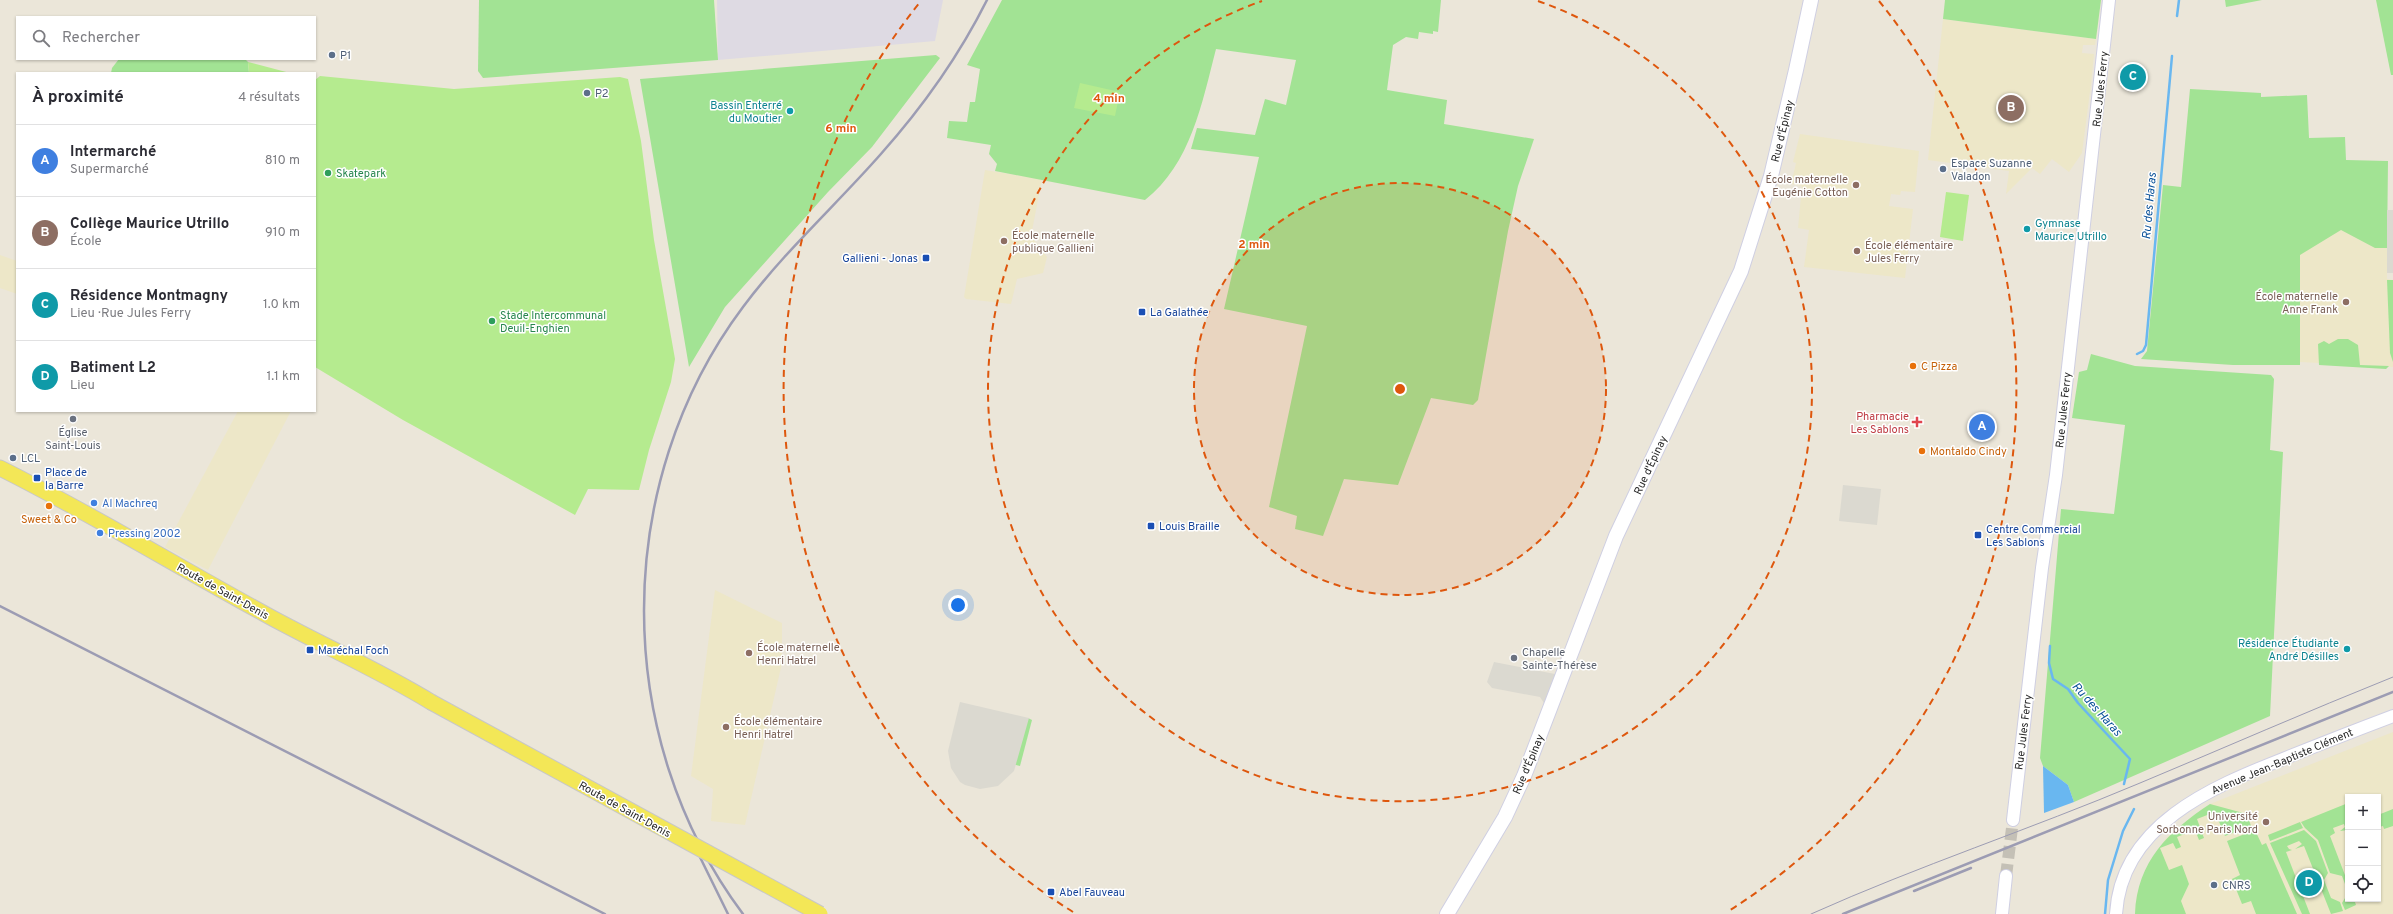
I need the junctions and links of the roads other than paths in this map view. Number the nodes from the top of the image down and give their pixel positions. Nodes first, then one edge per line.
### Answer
1 (1810, 0) edge
2 (2110, 0) edge
3 (0, 462) edge
4 (0, 468) edge
5 (20, 478) junction
6 (2393, 716) edge
7 (2013, 820) tunnel mouth
8 (2006, 876) tunnel mouth
9 (820, 914) edge
10 (1447, 914) edge
11 (2002, 914) edge
12 (2116, 914) edge

1 - 10 main road, Rue d'Épinay
2 - 7 street, Rue Jules Ferry
3 - 5 main road
4 - 5 main road
5 - 9 main road, Route de Saint-Denis, bridge
6 - 12 street, Avenue Jean-Baptiste Clément
8 - 11 street

